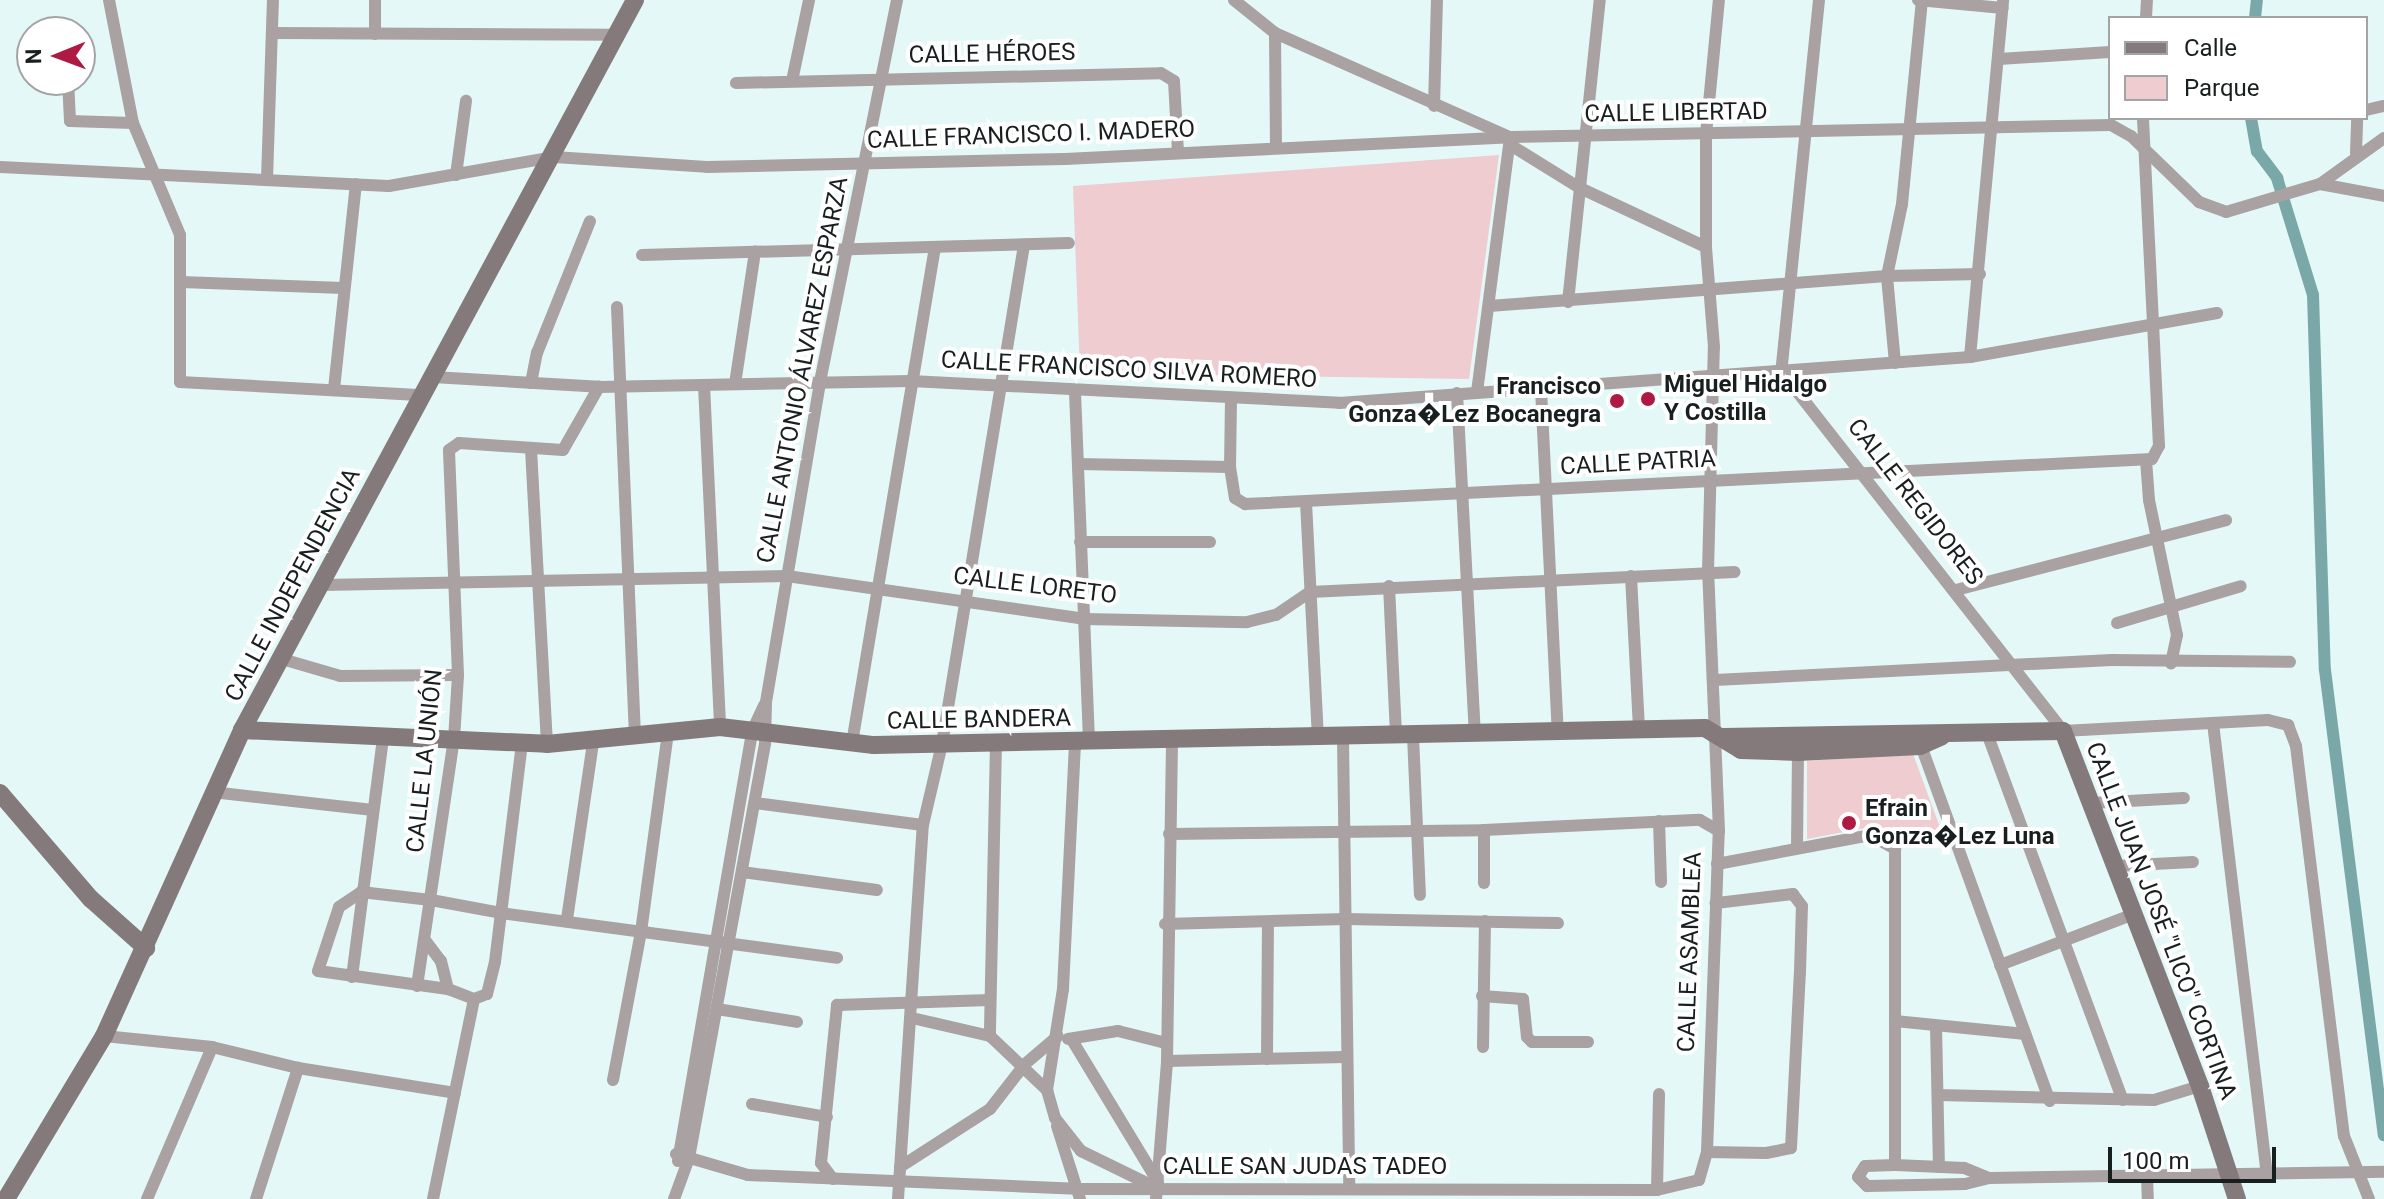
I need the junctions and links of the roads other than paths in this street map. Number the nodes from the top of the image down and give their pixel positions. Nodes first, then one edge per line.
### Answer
1 (109, 0) edge
2 (273, 0) edge
3 (375, 0) edge
4 (635, 0) edge
5 (809, 0) edge
6 (897, 0) edge
7 (1234, 0) edge
8 (1437, 0) edge
9 (1600, 0) edge
10 (1719, 0) edge
11 (1819, 0) edge
12 (1921, 0) edge
13 (2003, 4) edge
14 (272, 33) junction
15 (1275, 33) junction
16 (375, 34) junction
17 (617, 35) junction
18 (2108, 52) edge
19 (1999, 59) junction
20 (881, 79) junction
21 (792, 81) junction
22 (736, 83) dead end
23 (69, 96) edge
24 (466, 101) dead end
25 (1434, 106) junction
26 (2143, 120) edge
27 (2357, 120) edge
28 (133, 123) junction
29 (1993, 128) junction
30 (1907, 131) junction
31 (1807, 132) junction
32 (1706, 134) junction
33 (1586, 137) junction
34 (2384, 138) edge
35 (1511, 142) junction
36 (1276, 148) junction
37 (2144, 149) junction
38 (1178, 152) junction
39 (2356, 153) junction
40 (554, 157) junction
41 (864, 163) junction
42 (0, 167) edge
43 (153, 174) junction
44 (456, 175) junction
45 (267, 179) junction
46 (356, 184) junction
47 (2320, 184) junction
48 (1580, 188) junction
49 (2384, 196) edge
50 (590, 221) dead end
51 (1069, 243) dead end
52 (1024, 245) junction
53 (935, 247) junction
54 (1706, 247) junction
55 (847, 250) junction
56 (755, 252) junction
57 (642, 255) dead end
58 (1980, 274) junction
59 (1887, 276) junction
60 (181, 282) junction
61 (1789, 282) junction
62 (343, 288) junction
63 (1711, 290) junction
64 (1568, 302) junction
65 (1489, 306) junction
66 (617, 307) dead end
67 (2217, 313) dead end
68 (2154, 326) junction
69 (1970, 357) junction
70 (1895, 363) junction
71 (1781, 371) junction
72 (1714, 376) junction
73 (433, 377) junction
74 (911, 381) junction
75 (820, 382) junction
76 (531, 383) junction
77 (735, 384) junction
78 (704, 385) junction
79 (620, 386) junction
80 (1000, 386) junction
81 (599, 387) junction
82 (334, 389) junction
83 (1541, 389) junction
84 (1075, 392) junction
85 (1477, 392) junction
86 (1457, 393) junction
87 (423, 395) junction
88 (1231, 398) junction
89 (531, 449) junction
90 (2146, 460) junction
91 (1078, 464) junction
92 (1230, 467) junction
93 (1865, 474) junction
94 (1709, 482) junction
95 (1547, 490) junction
96 (1462, 494) junction
97 (1306, 502) junction
98 (2226, 520) dead end
99 (2159, 539) junction
100 (1080, 542) junction
101 (1210, 542) dead end
102 (1708, 571) junction
103 (1735, 572) dead end
104 (787, 576) junction
105 (1631, 576) junction
106 (714, 577) junction
107 (628, 579) junction
108 (1551, 579) junction
109 (540, 581) junction
110 (1467, 582) junction
111 (454, 583) junction
112 (322, 585) junction
113 (1389, 586) junction
114 (2241, 586) dead end
115 (877, 588) junction
116 (1956, 590) junction
117 (1310, 592) junction
118 (962, 600) junction
119 (2173, 609) junction
120 (1084, 619) junction
121 (2117, 623) dead end
122 (282, 659) junction
123 (2290, 662) dead end
124 (2171, 663) junction
125 (2015, 667) junction
126 (458, 675) junction
127 (1715, 680) junction
128 (2213, 723) junction
129 (720, 727) junction
130 (760, 729) junction
131 (242, 730) junction
132 (1639, 731) junction
133 (2063, 731) junction
134 (668, 732) junction
135 (1558, 732) junction
136 (1475, 734) junction
137 (1721, 735) junction
138 (1404, 736) junction
139 (1988, 736) junction
140 (383, 737) junction
141 (635, 738) junction
142 (1343, 738) junction
143 (454, 739) junction
144 (1318, 739) junction
145 (1919, 739) junction
146 (1172, 741) junction
147 (1082, 742) junction
148 (522, 743) junction
149 (593, 743) junction
150 (852, 743) junction
151 (996, 743) junction
152 (547, 744) junction
153 (942, 744) junction
154 (1798, 752) junction
155 (212, 792) junction
156 (0, 793) edge
157 (2184, 798) dead end
158 (755, 803) junction
159 (2092, 803) junction
160 (373, 810) junction
161 (1659, 821) junction
162 (923, 825) junction
163 (1484, 830) junction
164 (1344, 831) junction
165 (1417, 831) junction
166 (1719, 831) junction
167 (1169, 834) junction
168 (1797, 847) junction
169 (2193, 862) dead end
170 (1717, 864) junction
171 (2115, 866) junction
172 (742, 872) junction
173 (1661, 882) dead end
174 (1484, 883) dead end
175 (877, 890) dead end
176 (361, 892) junction
177 (1420, 895) dead end
178 (431, 900) junction
179 (1716, 903) junction
180 (501, 913) junction
181 (2134, 914) junction
182 (567, 919) junction
183 (1345, 919) junction
184 (1485, 921) junction
185 (1558, 923) dead end
186 (1165, 924) junction
187 (1268, 924) junction
188 (641, 932) junction
189 (425, 940) junction
190 (714, 940) junction
191 (2064, 940) junction
192 (729, 942) junction
193 (146, 948) junction
194 (837, 958) dead end
195 (2000, 965) junction
196 (352, 977) junction
197 (417, 986) junction
198 (448, 989) junction
199 (1482, 996) junction
200 (474, 999) junction
201 (913, 1000) junction
202 (990, 1003) junction
203 (717, 1009) junction
204 (912, 1018) junction
205 (1895, 1021) junction
206 (797, 1022) dead end
207 (1936, 1026) junction
208 (2025, 1034) junction
209 (104, 1036) junction
210 (990, 1036) junction
211 (1058, 1036) junction
212 (1072, 1040) junction
213 (1588, 1042) dead end
214 (1166, 1043) junction
215 (212, 1047) junction
216 (1483, 1047) dead end
217 (1345, 1057) junction
218 (1267, 1059) junction
219 (1167, 1061) junction
220 (1025, 1064) junction
221 (298, 1068) junction
222 (613, 1080) dead end
223 (2200, 1086) junction
224 (1047, 1090) junction
225 (455, 1093) junction
226 (1659, 1094) dead end
227 (1938, 1095) junction
228 (2123, 1100) junction
229 (2050, 1101) junction
230 (752, 1104) dead end
231 (827, 1117) junction
232 (1055, 1118) junction
233 (1707, 1152) junction
234 (683, 1156) junction
235 (821, 1163) junction
236 (1895, 1165) junction
237 (900, 1167) junction
238 (1939, 1167) junction
239 (1706, 1172) joint
240 (2355, 1172) junction
241 (2381, 1172) edge
242 (2267, 1174) junction
243 (804, 1175) junction
244 (2230, 1175) junction
245 (2147, 1176) junction
246 (1989, 1178) junction
247 (833, 1179) junction
248 (899, 1181) junction
249 (1349, 1186) junction
250 (1157, 1189) edge
251 (1657, 1190) junction
252 (1078, 1194) edge
253 (1412, 1194) edge
254 (1619, 1194) edge
255 (6, 1199) edge
256 (147, 1199) edge
257 (256, 1199) edge
258 (433, 1199) edge
259 (674, 1199) edge
260 (898, 1199) edge
261 (2148, 1199) edge
262 (2237, 1199) edge
263 (2369, 1199) edge

1 - 28 street
2 - 14 street
3 - 16 street
4 - 17 street, CALLE INDEPENDENCIA
5 - 21 street
6 - 20 street, CALLE ANTONIO ÁLVAREZ ESPARZA
7 - 15 street, CALLE LIBERTAD
8 - 25 street
9 - 33 street
10 - 32 street, CALLE ASAMBLEA
11 - 31 street
12 - 13 street
12 - 30 street
13 - 19 street
14 - 16 street
14 - 45 street
15 - 25 street, CALLE LIBERTAD
15 - 36 street
16 - 17 street
17 - 40 street, CALLE INDEPENDENCIA
18 - 19 street
19 - 29 street
20 - 21 street, CALLE HÉROES
20 - 38 street, CALLE HÉROES
20 - 41 street, CALLE ANTONIO ÁLVAREZ ESPARZA
21 - 22 street, CALLE HÉROES
23 - 28 street
24 - 44 street
25 - 35 street, CALLE LIBERTAD
26 - 37 street
27 - 39 street
28 - 43 street
29 - 30 street, CALLE LIBERTAD
29 - 37 street, CALLE LIBERTAD
29 - 58 street
30 - 31 street, CALLE LIBERTAD
30 - 59 street
31 - 32 street, CALLE LIBERTAD
31 - 61 street
32 - 33 street, CALLE LIBERTAD
32 - 54 street, CALLE ASAMBLEA
33 - 35 street, CALLE LIBERTAD
33 - 48 street
34 - 39 street
35 - 36 street, CALLE FRANCISCO I. MADERO
35 - 48 street
35 - 65 street
36 - 38 street, CALLE FRANCISCO I. MADERO
37 - 47 street, CALLE LIBERTAD
37 - 68 street
38 - 41 street, CALLE FRANCISCO I. MADERO
39 - 47 street
40 - 41 street, CALLE FRANCISCO I. MADERO
40 - 44 street, CALLE FRANCISCO I. MADERO
40 - 73 street, CALLE INDEPENDENCIA
41 - 55 street, CALLE ANTONIO ÁLVAREZ ESPARZA
42 - 43 street, CALLE FRANCISCO I. MADERO
43 - 45 street, CALLE FRANCISCO I. MADERO
43 - 60 street
44 - 46 street, CALLE FRANCISCO I. MADERO
45 - 46 street, CALLE FRANCISCO I. MADERO
46 - 62 street
47 - 49 street
48 - 54 street
48 - 64 street
50 - 76 street
51 - 52 street
52 - 53 street
52 - 80 street
53 - 55 street
53 - 74 street
54 - 63 street, CALLE ASAMBLEA
55 - 56 street
55 - 75 street, CALLE ANTONIO ÁLVAREZ ESPARZA
56 - 57 street
56 - 77 street
58 - 59 street
58 - 69 street
59 - 61 street
59 - 70 street
60 - 62 street
60 - 82 street
61 - 63 street
61 - 71 street
62 - 82 street
63 - 64 street
63 - 72 street, CALLE ASAMBLEA
64 - 65 street
65 - 85 street
66 - 79 street
67 - 68 street, CALLE FRANCISCO SILVA ROMERO
68 - 69 street, CALLE FRANCISCO SILVA ROMERO
68 - 90 street
69 - 70 street, CALLE FRANCISCO SILVA ROMERO
70 - 71 street, CALLE FRANCISCO SILVA ROMERO
71 - 72 street, CALLE FRANCISCO SILVA ROMERO
71 - 93 street, CALLE REGIDORES
72 - 83 street, CALLE FRANCISCO SILVA ROMERO
72 - 94 street, CALLE ASAMBLEA
73 - 76 street, CALLE FRANCISCO SILVA ROMERO
73 - 87 street, CALLE INDEPENDENCIA
74 - 75 street, CALLE FRANCISCO SILVA ROMERO
74 - 80 street, CALLE FRANCISCO SILVA ROMERO
74 - 115 street
75 - 77 street, CALLE FRANCISCO SILVA ROMERO
75 - 104 street, CALLE ANTONIO ÁLVAREZ ESPARZA
76 - 81 street, CALLE FRANCISCO SILVA ROMERO
77 - 78 street, CALLE FRANCISCO SILVA ROMERO
78 - 79 street, CALLE FRANCISCO SILVA ROMERO
78 - 106 street
79 - 81 street, CALLE FRANCISCO SILVA ROMERO
79 - 107 street
80 - 84 street, CALLE FRANCISCO SILVA ROMERO
80 - 118 street
81 - 89 street
82 - 87 street
83 - 85 street, CALLE FRANCISCO SILVA ROMERO
83 - 95 street
84 - 88 street, CALLE FRANCISCO SILVA ROMERO
84 - 91 street
85 - 86 street, CALLE FRANCISCO SILVA ROMERO
86 - 88 street, CALLE FRANCISCO SILVA ROMERO
86 - 96 street
87 - 112 street, CALLE INDEPENDENCIA
88 - 92 street, CALLE PATRIA
89 - 109 street
89 - 111 street, CALLE LA UNIÓN
90 - 93 street, CALLE PATRIA
90 - 99 street
91 - 92 street
91 - 100 street
92 - 97 street, CALLE PATRIA
93 - 94 street, CALLE PATRIA
93 - 116 street, CALLE REGIDORES
94 - 95 street, CALLE PATRIA
94 - 102 street, CALLE ASAMBLEA
95 - 96 street, CALLE PATRIA
95 - 108 street
96 - 97 street, CALLE PATRIA
96 - 110 street
97 - 117 street
98 - 99 street
99 - 116 street
99 - 119 street
100 - 101 street
100 - 120 street
102 - 103 street, CALLE LORETO
102 - 105 street, CALLE LORETO
102 - 127 street, CALLE ASAMBLEA
104 - 106 street, CALLE LORETO
104 - 115 street, CALLE LORETO
104 - 130 street, CALLE ANTONIO ÁLVAREZ ESPARZA
105 - 108 street, CALLE LORETO
105 - 132 street
106 - 107 street, CALLE LORETO
106 - 129 street
107 - 109 street, CALLE LORETO
107 - 141 street
108 - 110 street, CALLE LORETO
108 - 135 street
109 - 111 street, CALLE LORETO
109 - 152 street
110 - 113 street, CALLE LORETO
110 - 136 street
111 - 112 street, CALLE LORETO
111 - 126 street, CALLE LA UNIÓN
112 - 122 street, CALLE INDEPENDENCIA
113 - 117 street, CALLE LORETO
113 - 138 street
114 - 119 street
115 - 118 street, CALLE LORETO
115 - 150 street
116 - 125 street, CALLE REGIDORES
117 - 120 street, CALLE LORETO
117 - 144 street
118 - 120 street, CALLE LORETO
118 - 153 street
119 - 121 street
119 - 124 street
120 - 147 street
122 - 126 street
122 - 131 street, CALLE INDEPENDENCIA
123 - 124 street
124 - 125 street
125 - 127 street
125 - 133 street, CALLE REGIDORES
126 - 143 street, CALLE LA UNIÓN
127 - 137 street, CALLE ASAMBLEA
128 - 133 street
128 - 240 street
128 - 242 street
129 - 130 street, CALLE BANDERA
129 - 134 street, CALLE BANDERA
130 - 150 street, CALLE BANDERA
130 - 158 street, CALLE ANTONIO ÁLVAREZ ESPARZA
130 - 190 street, CALLE ANTONIO ÁLVAREZ ESPARZA
131 - 140 street, CALLE BANDERA
131 - 155 street, CALLE INDEPENDENCIA
132 - 135 street, CALLE BANDERA
132 - 137 street, CALLE BANDERA
133 - 139 street
133 - 159 street, CALLE JUAN JOSÉ "LICO" CORTINA
134 - 141 street, CALLE BANDERA
134 - 188 street
135 - 136 street, CALLE BANDERA
136 - 138 street, CALLE BANDERA
137 - 145 street
137 - 154 street
137 - 166 street, CALLE ASAMBLEA
138 - 142 street, CALLE BANDERA
138 - 165 street
139 - 145 street
139 - 191 street
140 - 143 street, CALLE BANDERA
140 - 160 street
141 - 149 street, CALLE BANDERA
142 - 144 street, CALLE BANDERA
142 - 164 street
143 - 148 street, CALLE BANDERA
143 - 178 street, CALLE LA UNIÓN
144 - 146 street, CALLE BANDERA
145 - 154 street
145 - 195 street
146 - 147 street, CALLE BANDERA
146 - 167 street
147 - 151 street, CALLE BANDERA
147 - 211 street
148 - 152 street, CALLE BANDERA
148 - 180 street
149 - 152 street, CALLE BANDERA
149 - 182 street
150 - 153 street, CALLE BANDERA
151 - 153 street, CALLE BANDERA
151 - 202 street
153 - 162 street
154 - 168 street
155 - 160 street
155 - 193 street, CALLE INDEPENDENCIA
156 - 193 street
157 - 159 street
158 - 162 street
158 - 172 street, CALLE ANTONIO ÁLVAREZ ESPARZA
159 - 171 street, CALLE JUAN JOSÉ "LICO" CORTINA
160 - 176 street
161 - 163 street
161 - 166 street
161 - 173 street
162 - 201 street
163 - 165 street
163 - 174 street
164 - 165 street
164 - 167 street
164 - 183 street
165 - 177 street
166 - 170 street, CALLE ASAMBLEA
167 - 186 street
168 - 170 street
168 - 205 street
169 - 171 street
170 - 179 street, CALLE ASAMBLEA
171 - 181 street, CALLE JUAN JOSÉ "LICO" CORTINA
172 - 175 street
172 - 192 street, CALLE ANTONIO ÁLVAREZ ESPARZA
176 - 178 street
176 - 196 street
176 - 196 street
178 - 180 street
178 - 189 street, CALLE LA UNIÓN
179 - 233 street, CALLE ASAMBLEA
179 - 233 street
180 - 182 street
180 - 200 street
181 - 191 street
181 - 223 street, CALLE JUAN JOSÉ "LICO" CORTINA
182 - 188 street
183 - 184 street
183 - 187 street
183 - 217 street
184 - 185 street
184 - 199 street
186 - 187 street
186 - 214 street
187 - 218 street
188 - 190 street
188 - 222 street
189 - 197 street, CALLE LA UNIÓN
189 - 198 street
190 - 192 street
190 - 234 street, CALLE ANTONIO ÁLVAREZ ESPARZA
191 - 195 street
191 - 228 street
192 - 194 street
192 - 203 street, CALLE ANTONIO ÁLVAREZ ESPARZA
193 - 209 street, CALLE INDEPENDENCIA
195 - 208 street
196 - 197 street
197 - 198 street
198 - 200 street
199 - 213 street
199 - 216 street
200 - 225 street
201 - 202 street
201 - 204 street
201 - 231 street
202 - 210 street
203 - 206 street
203 - 234 street, CALLE ANTONIO ÁLVAREZ ESPARZA
204 - 210 street
204 - 237 street
205 - 207 street
205 - 236 street
207 - 208 street
207 - 227 street
208 - 229 street
209 - 215 street
209 - 255 street, CALLE INDEPENDENCIA
210 - 220 street
211 - 212 street
211 - 220 street
211 - 224 street
212 - 214 street
212 - 250 street
214 - 219 street
215 - 221 street
215 - 256 street
217 - 218 street
217 - 249 street
218 - 219 street
219 - 250 street
220 - 224 street
220 - 237 street
221 - 225 street
221 - 257 street
223 - 228 street
223 - 244 street, CALLE JUAN JOSÉ "LICO" CORTINA
224 - 232 street
225 - 258 street
226 - 251 street
227 - 229 street
227 - 238 street
228 - 229 street
230 - 231 street
231 - 235 street
232 - 250 street
232 - 252 street
233 - 239 street, CALLE ASAMBLEA
234 - 243 street, CALLE SAN JUDAS TADEO
234 - 259 street, CALLE ANTONIO ÁLVAREZ ESPARZA
235 - 243 street
235 - 247 street
236 - 238 street
236 - 246 street
237 - 248 street
238 - 246 street
239 - 251 street, CALLE SAN JUDAS TADEO
240 - 241 street
240 - 242 street
240 - 263 street
242 - 244 street
243 - 247 street, CALLE SAN JUDAS TADEO
244 - 245 street
244 - 262 street, CALLE JUAN JOSÉ "LICO" CORTINA
245 - 246 street
245 - 261 street
247 - 248 street, CALLE SAN JUDAS TADEO
248 - 252 street, CALLE SAN JUDAS TADEO
248 - 260 street
249 - 250 street, CALLE SAN JUDAS TADEO
249 - 253 street, CALLE SAN JUDAS TADEO
250 - 252 street, CALLE SAN JUDAS TADEO
251 - 254 street, CALLE SAN JUDAS TADEO
253 - 254 street, CALLE SAN JUDAS TADEO

